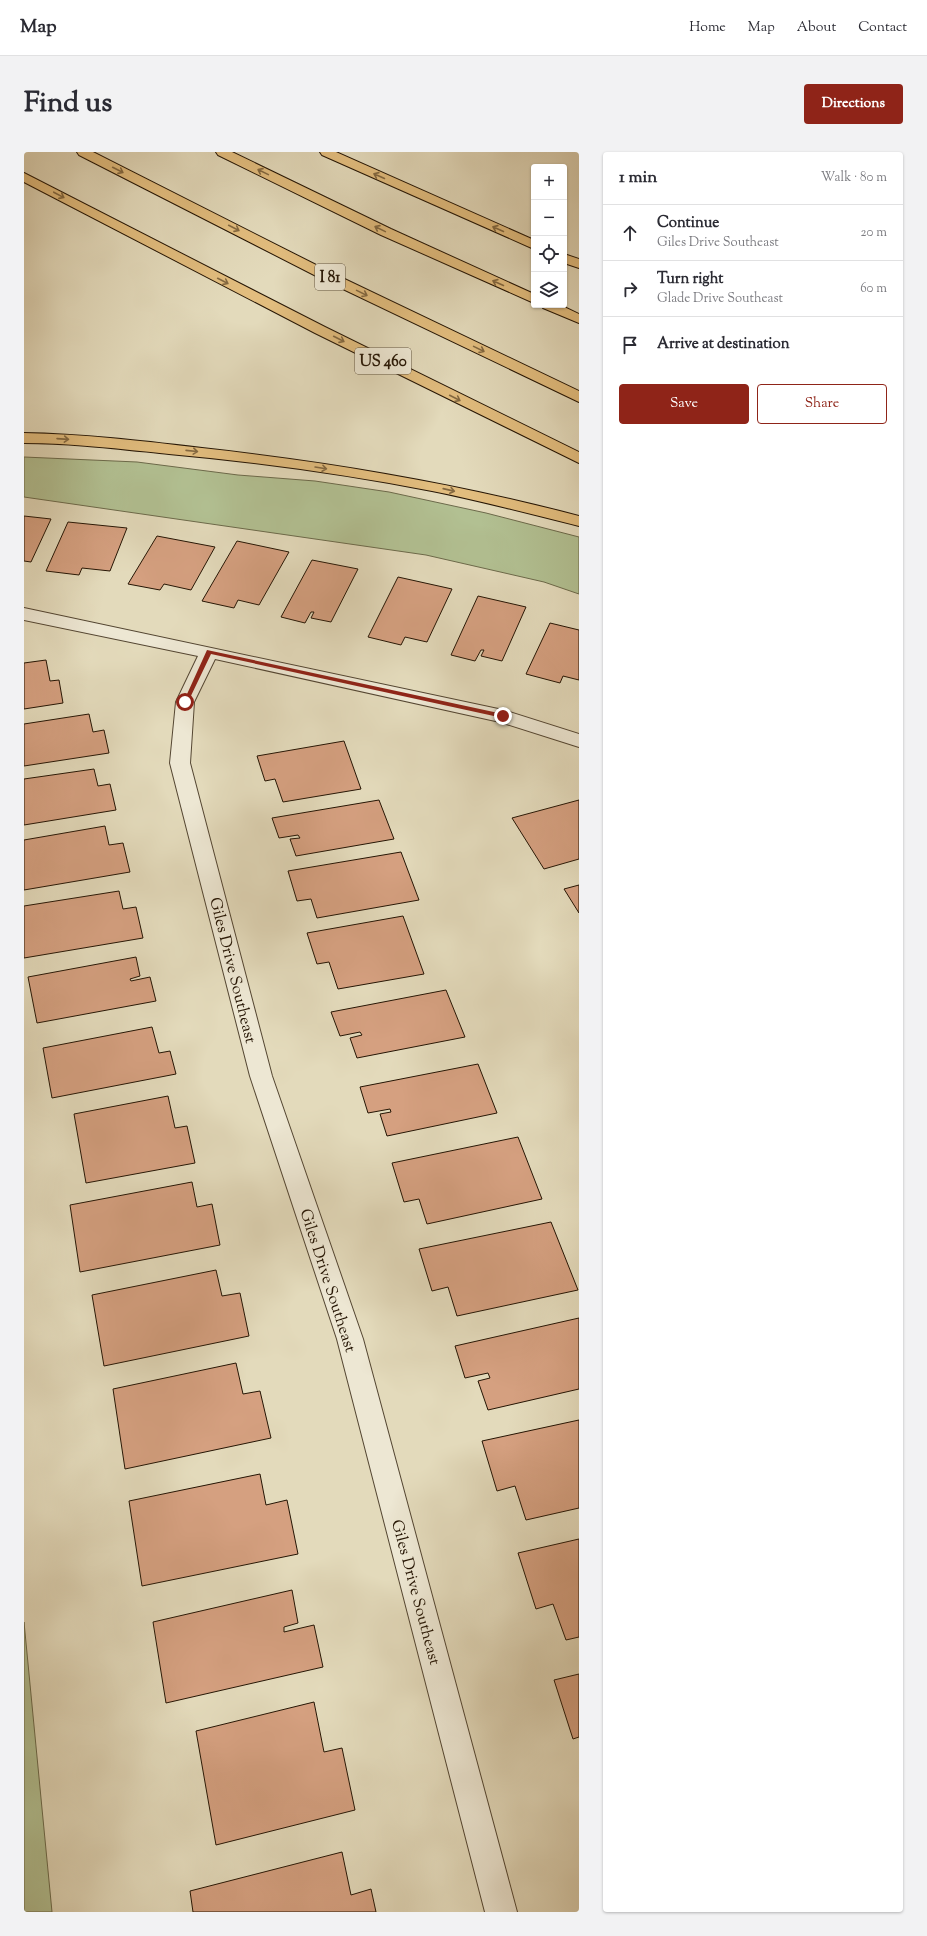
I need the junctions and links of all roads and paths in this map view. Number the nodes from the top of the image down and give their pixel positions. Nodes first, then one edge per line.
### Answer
1 (83, 152) edge
2 (222, 152) edge
3 (326, 152) edge
4 (24, 177) edge
5 (531, 243) edge
6 (567, 259) edge
7 (579, 264) edge
8 (531, 298) edge
9 (555, 308) edge
10 (579, 319) edge
11 (579, 397) edge
12 (24, 438) edge
13 (579, 458) edge
14 (579, 521) edge
15 (24, 614) edge
16 (209, 652) junction
17 (579, 741) edge
18 (501, 1912) edge

1 -> 11 highway, I 81
8 -> 2 highway
5 -> 3 highway
4 -> 13 highway, US 460
6 - 7 highway
9 - 10 highway
12 -> 14 highway
15 - 16 street
16 - 17 street
16 - 18 street, Giles Drive Southeast

